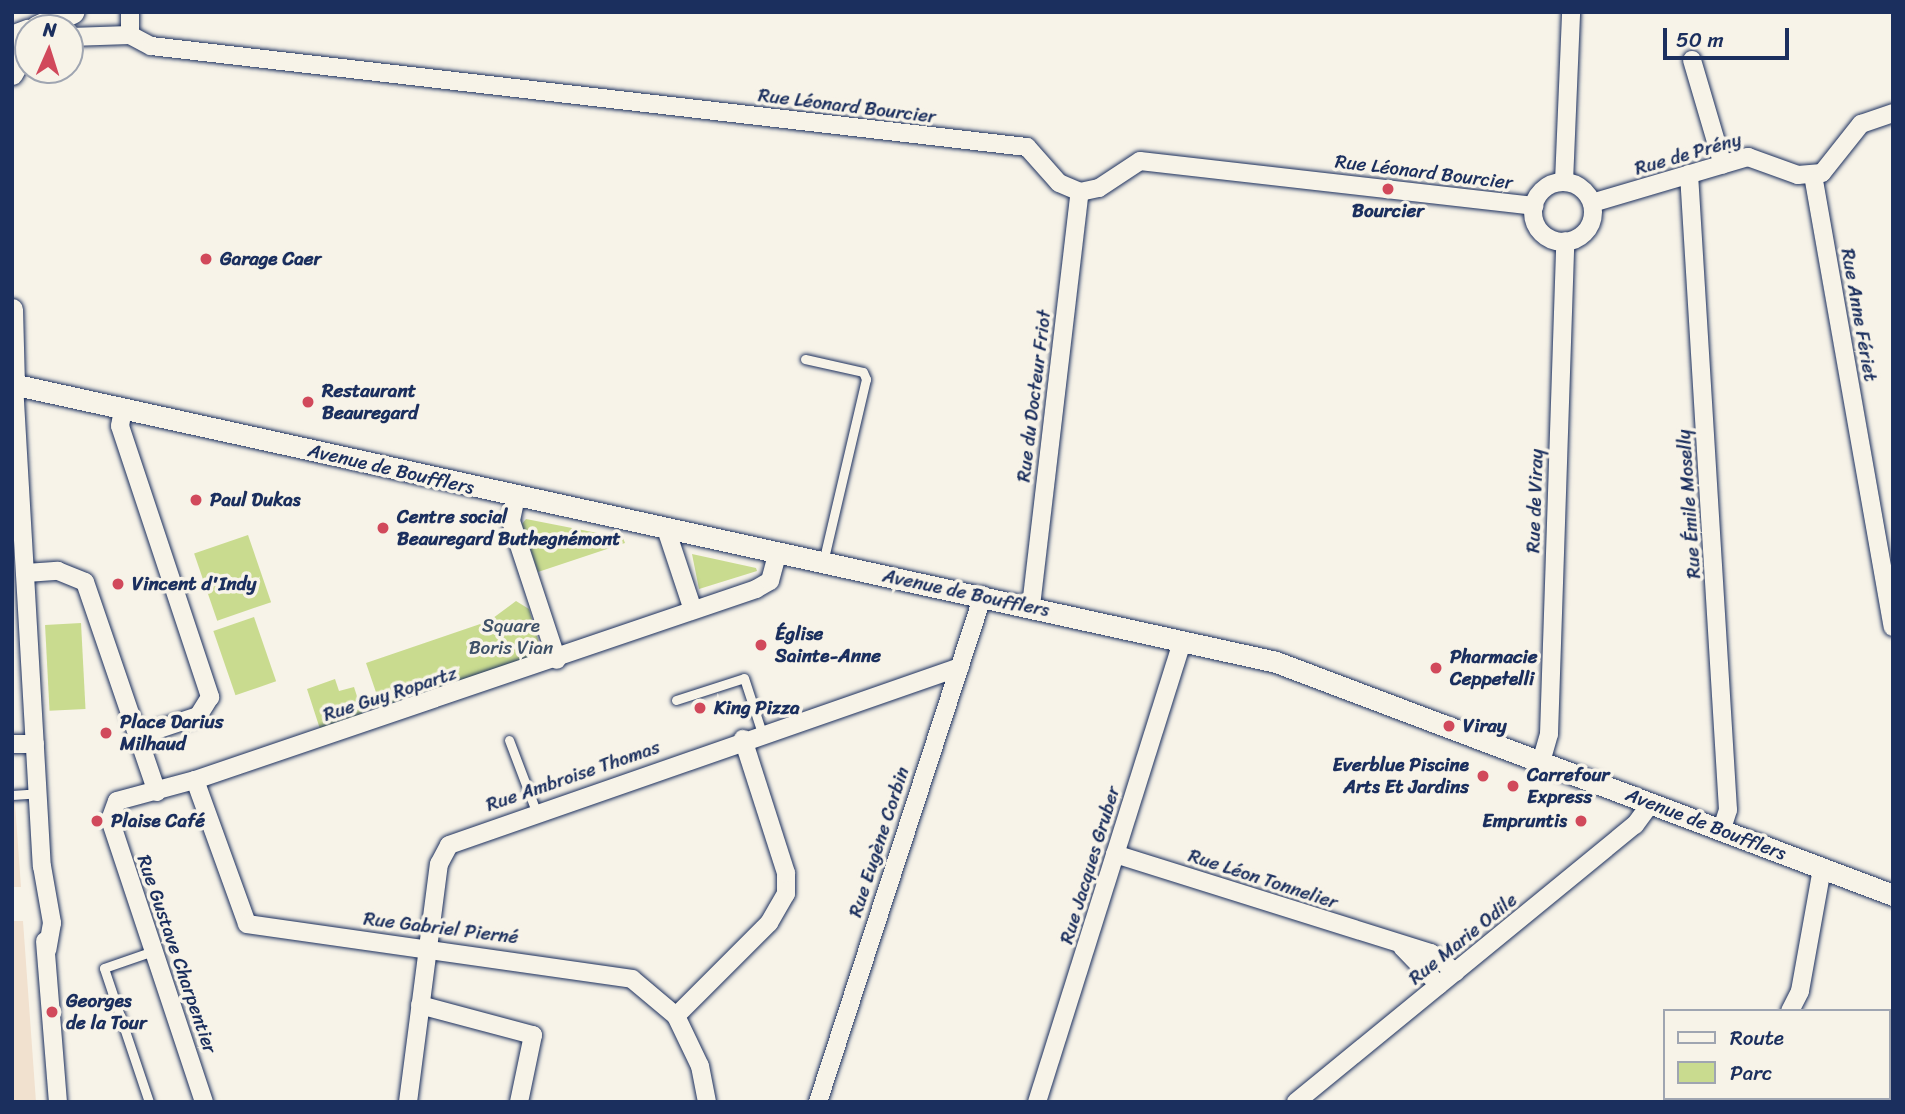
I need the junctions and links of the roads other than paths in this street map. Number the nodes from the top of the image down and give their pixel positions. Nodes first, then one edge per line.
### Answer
1 (130, 12) edge
2 (1571, 12) edge
3 (130, 35) junction
4 (84, 37) edge
5 (1692, 60) dead end
6 (1893, 113) edge
7 (1723, 165) junction
8 (1689, 174) junction
9 (1813, 175) junction
10 (1564, 182) junction
11 (1080, 192) junction
12 (1592, 202) junction
13 (1534, 206) junction
14 (1564, 241) junction
15 (12, 309) edge
16 (805, 359) dead end
17 (13, 384) edge
18 (123, 408) junction
19 (516, 497) junction
20 (666, 530) junction
21 (777, 554) junction
22 (823, 564) junction
23 (26, 573) junction
24 (983, 595) junction
25 (1031, 606) junction
26 (693, 610) junction
27 (1893, 627) edge
28 (1182, 642) junction
29 (557, 660) junction
30 (960, 667) junction
31 (676, 700) dead end
32 (762, 733) junction
33 (138, 736) junction
34 (743, 738) junction
35 (509, 740) dead end
36 (12, 744) edge
37 (36, 744) junction
38 (1541, 762) junction
39 (195, 780) junction
40 (157, 792) junction
41 (38, 793) junction
42 (12, 795) edge
43 (1651, 803) junction
44 (536, 811) junction
45 (110, 820) joint
46 (1721, 831) junction
47 (1115, 854) junction
48 (1822, 869) junction
49 (1893, 895) edge
50 (1399, 944) junction
51 (428, 947) junction
52 (153, 951) junction
53 (1455, 972) junction
54 (1439, 985) junction
55 (420, 1005) junction
56 (1791, 1009) edge
57 (676, 1016) junction
58 (58, 1102) edge
59 (149, 1102) edge
60 (204, 1102) edge
61 (408, 1102) edge
62 (519, 1102) edge
63 (707, 1102) edge
64 (818, 1102) edge
65 (1037, 1102) edge
66 (1296, 1102) edge

1 - 3 street
2 - 10 street
3 - 4 street
3 - 11 street, Rue Léonard Bourcier
5 - 7 street
6 - 9 street
7 - 8 street, Rue de Prény
7 - 9 street, Rue de Prény
8 - 12 street, Rue de Prény
8 - 46 street, Rue Émile Moselly
9 - 27 street, Rue Anne Fériet
10 - 12 street
10 - 13 street
11 - 13 street, Rue Léonard Bourcier
11 - 25 street, Rue du Docteur Friot
12 - 14 street
13 - 14 street
14 - 38 street, Rue de Viray
15 - 17 street
16 - 22 lane
17 - 18 street, Avenue de Boufflers
17 - 23 street
18 - 19 street, Avenue de Boufflers
18 - 33 street
19 - 20 street, Avenue de Boufflers
19 - 29 street
20 - 21 street, Avenue de Boufflers
20 - 26 street
21 - 22 street, Avenue de Boufflers
21 - 26 street, Rue Guy Ropartz
22 - 24 street, Avenue de Boufflers
23 - 33 street
23 - 37 street
24 - 25 street, Avenue de Boufflers
24 - 30 street, Rue Eugène Corbin
25 - 28 street, Avenue de Boufflers
26 - 29 street, Rue Guy Ropartz
28 - 38 street, Avenue de Boufflers
28 - 47 street, Rue Jacques Gruber
29 - 39 street, Rue Guy Ropartz
30 - 32 street, Rue Ambroise Thomas
30 - 64 street, Rue Eugène Corbin
31 - 32 lane
32 - 34 street, Rue Ambroise Thomas
33 - 40 street
34 - 44 street, Rue Ambroise Thomas
34 - 57 street
35 - 44 lane
36 - 37 street
37 - 41 street
38 - 43 street, Avenue de Boufflers
39 - 40 street, Rue Guy Ropartz
39 - 51 street, Rue Gabriel Pierné
40 - 45 street, Rue Guy Ropartz
41 - 42 lane
41 - 58 street
43 - 46 street, Avenue de Boufflers
43 - 53 street, Rue Marie Odile
44 - 51 street, Rue Ambroise Thomas
45 - 52 street, Rue Gustave Charpentier
46 - 48 street, Avenue de Boufflers
47 - 50 street, Rue Léon Tonnelier
47 - 65 street, Rue Jacques Gruber
48 - 49 street, Avenue de Boufflers
48 - 56 street
50 - 53 street, Rue Léon Tonnelier
50 - 54 street, Rue Léon Tonnelier
51 - 55 street, Rue Ambroise Thomas
51 - 57 street, Rue Gabriel Pierné
52 - 59 lane
52 - 60 street, Rue Gustave Charpentier
53 - 54 street, Rue Marie Odile
54 - 66 street, Rue Marie Odile
55 - 61 street, Rue Ambroise Thomas
55 - 62 street
57 - 63 street, Rue Gabriel Pierné

